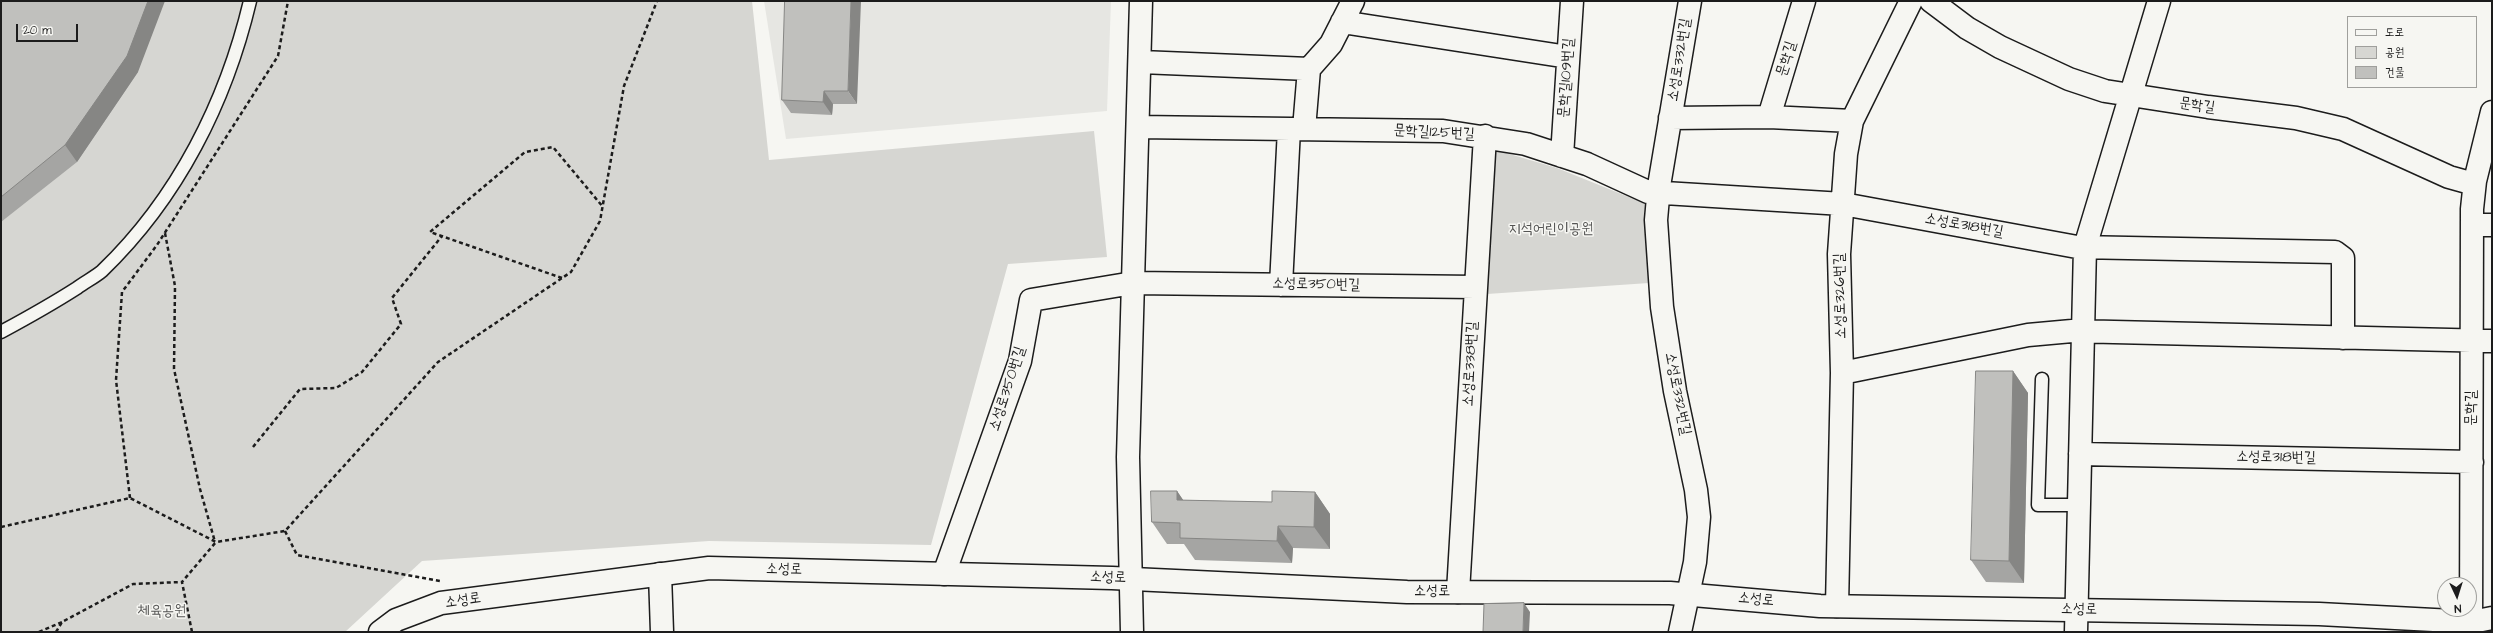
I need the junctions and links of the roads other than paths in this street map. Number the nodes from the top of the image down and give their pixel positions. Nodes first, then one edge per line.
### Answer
1 (250, 1) edge
2 (1142, 1) edge
3 (1353, 1) edge
4 (1572, 1) edge
5 (1690, 1) edge
6 (1804, 1) edge
7 (1911, 1) edge
8 (1931, 1) edge
9 (2159, 1) edge
10 (1342, 22) junction
11 (1568, 57) junction
12 (1141, 62) junction
13 (1309, 69) junction
14 (2132, 95) junction
15 (2492, 112) edge
16 (1769, 117) junction
17 (1670, 118) junction
18 (1852, 121) junction
19 (1138, 128) junction
20 (1297, 129) junction
21 (1485, 136) junction
22 (1562, 156) junction
23 (2474, 184) junction
24 (1658, 192) junction
25 (1842, 204) junction
26 (2482, 225) edge
27 (2085, 247) junction
28 (1133, 283) junction
29 (1281, 285) junction
30 (1475, 287) junction
31 (2083, 331) junction
32 (1, 332) edge
33 (2343, 338) junction
34 (2482, 341) edge
35 (1842, 373) junction
36 (2042, 379) dead end
37 (2080, 454) junction
38 (2472, 462) junction
39 (2079, 505) junction
40 (660, 574) junction
41 (944, 574) junction
42 (1130, 579) junction
43 (1458, 592) junction
44 (1688, 595) junction
45 (1837, 606) junction
46 (2076, 610) junction
47 (2478, 624) edge
48 (380, 632) edge
49 (662, 632) edge
50 (1132, 632) edge
51 (1680, 632) edge
52 (2076, 632) edge

1 - 32 lane
2 - 12 street
3 - 10 street
4 - 11 street, 문학길109번길
5 - 17 street, 소성로332번길
6 - 16 street, 문학길
7 - 18 street, 소성로326번길
8 - 14 street, 문학길
9 - 14 street
10 - 11 street
10 - 13 street
11 - 22 street, 문학길109번길
12 - 13 street
12 - 19 street
13 - 20 street
14 - 23 street, 문학길
14 - 27 street
15 - 23 street, 문학길
16 - 17 street, 소성로332번길
16 - 18 street, 소성로332번길
17 - 24 street, 소성로332번길
18 - 25 street, 소성로326번길
19 - 20 street, 문학길125번길
19 - 28 street
20 - 21 street, 문학길125번길
20 - 29 street
21 - 22 street, 문학길125번길
21 - 30 street, 소성로338번길
22 - 24 street, 문학길125번길
23 - 26 street, 문학길
24 - 25 street
24 - 44 street, 소성로332번길
25 - 27 street, 소성로318번길
25 - 35 street, 소성로326번길
26 - 34 street, 문학길
27 - 31 street
27 - 33 street, 소성로318번길
28 - 29 street, 소성로350번길
28 - 41 street, 소성로350번길
28 - 42 street
29 - 30 street, 소성로350번길
30 - 43 street, 소성로338번길
31 - 33 street
31 - 35 street
31 - 37 street
33 - 34 street
34 - 38 street, 문학길
35 - 45 street, 소성로326번길
36 - 39 lane
37 - 38 street, 소성로318번길
37 - 39 street
38 - 47 street, 문학길
39 - 46 street
40 - 41 street, 소성로
40 - 48 street, 소성로
40 - 49 street
41 - 42 street, 소성로
42 - 43 street, 소성로
42 - 50 street
43 - 44 street, 소성로
44 - 45 street, 소성로
44 - 51 street, 소성로332번길
45 - 46 street, 소성로
46 - 47 street, 소성로
46 - 52 street

